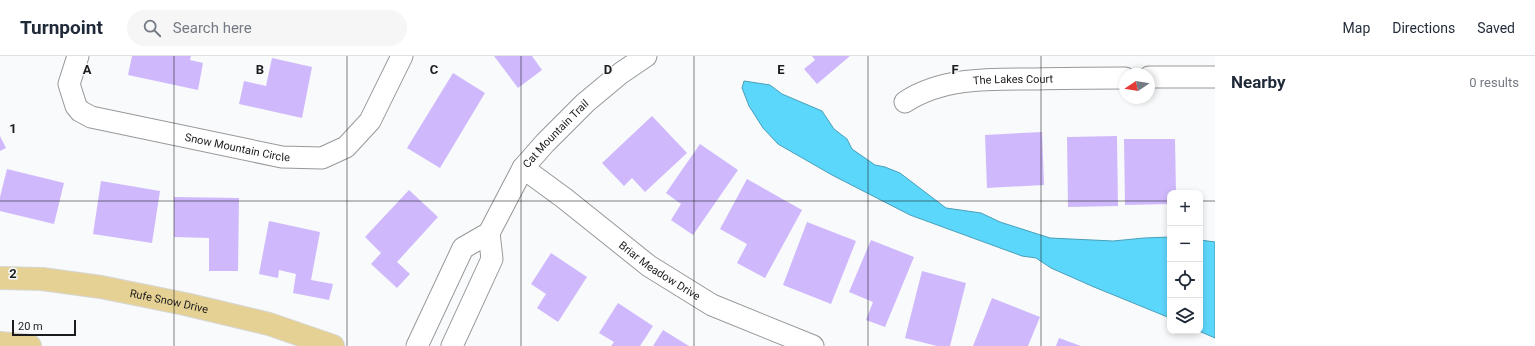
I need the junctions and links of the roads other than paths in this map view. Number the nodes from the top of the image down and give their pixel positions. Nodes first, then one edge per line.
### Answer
1 (78, 56) edge
2 (402, 56) edge
3 (646, 56) edge
4 (1215, 77) edge
5 (1119, 78) edge
6 (1155, 78) edge
7 (905, 102) dead end
8 (523, 168) junction
9 (490, 233) junction
10 (0, 278) edge
11 (0, 343) edge
12 (30, 346) edge
13 (333, 346) edge
14 (417, 346) edge
15 (452, 346) edge
16 (813, 346) edge

1 - 2 street, Snow Mountain Circle
3 - 8 street, Cat Mountain Trail
4 - 6 street
5 - 7 street, The Lakes Court
8 - 9 street, Cat Mountain Trail
8 - 16 street, Briar Meadow Drive
9 - 14 street
9 - 15 street
10 - 13 main road, Rufe Snow Drive
11 - 12 main road

